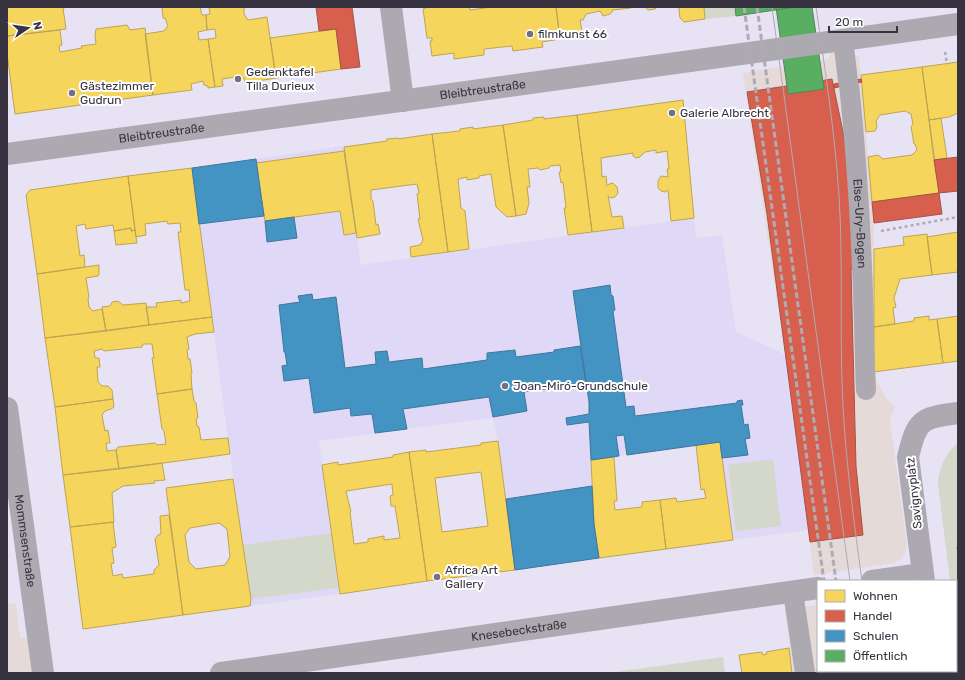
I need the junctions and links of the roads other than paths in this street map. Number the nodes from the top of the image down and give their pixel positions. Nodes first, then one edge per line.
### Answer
1 (391, 7) edge
2 (958, 24) edge
3 (843, 39) junction
4 (403, 101) junction
5 (7, 154) edge
6 (866, 390) dead end
7 (7, 408) edge
8 (958, 413) edge
9 (923, 578) edge
10 (889, 580) edge
11 (817, 588) edge
12 (793, 592) junction
13 (43, 673) edge
14 (221, 673) edge
15 (805, 673) edge

1 - 4 street
2 - 3 street, Bleibtreustraße
3 - 4 street, Bleibtreustraße
3 - 6 street, Else-Ury-Bogen
4 - 5 street, Bleibtreustraße
7 - 13 street, Mommsenstraße
8 - 9 street, Savignyplatz
9 - 10 street
11 - 12 street, Knesebeckstraße
12 - 14 street, Knesebeckstraße
12 - 15 street

